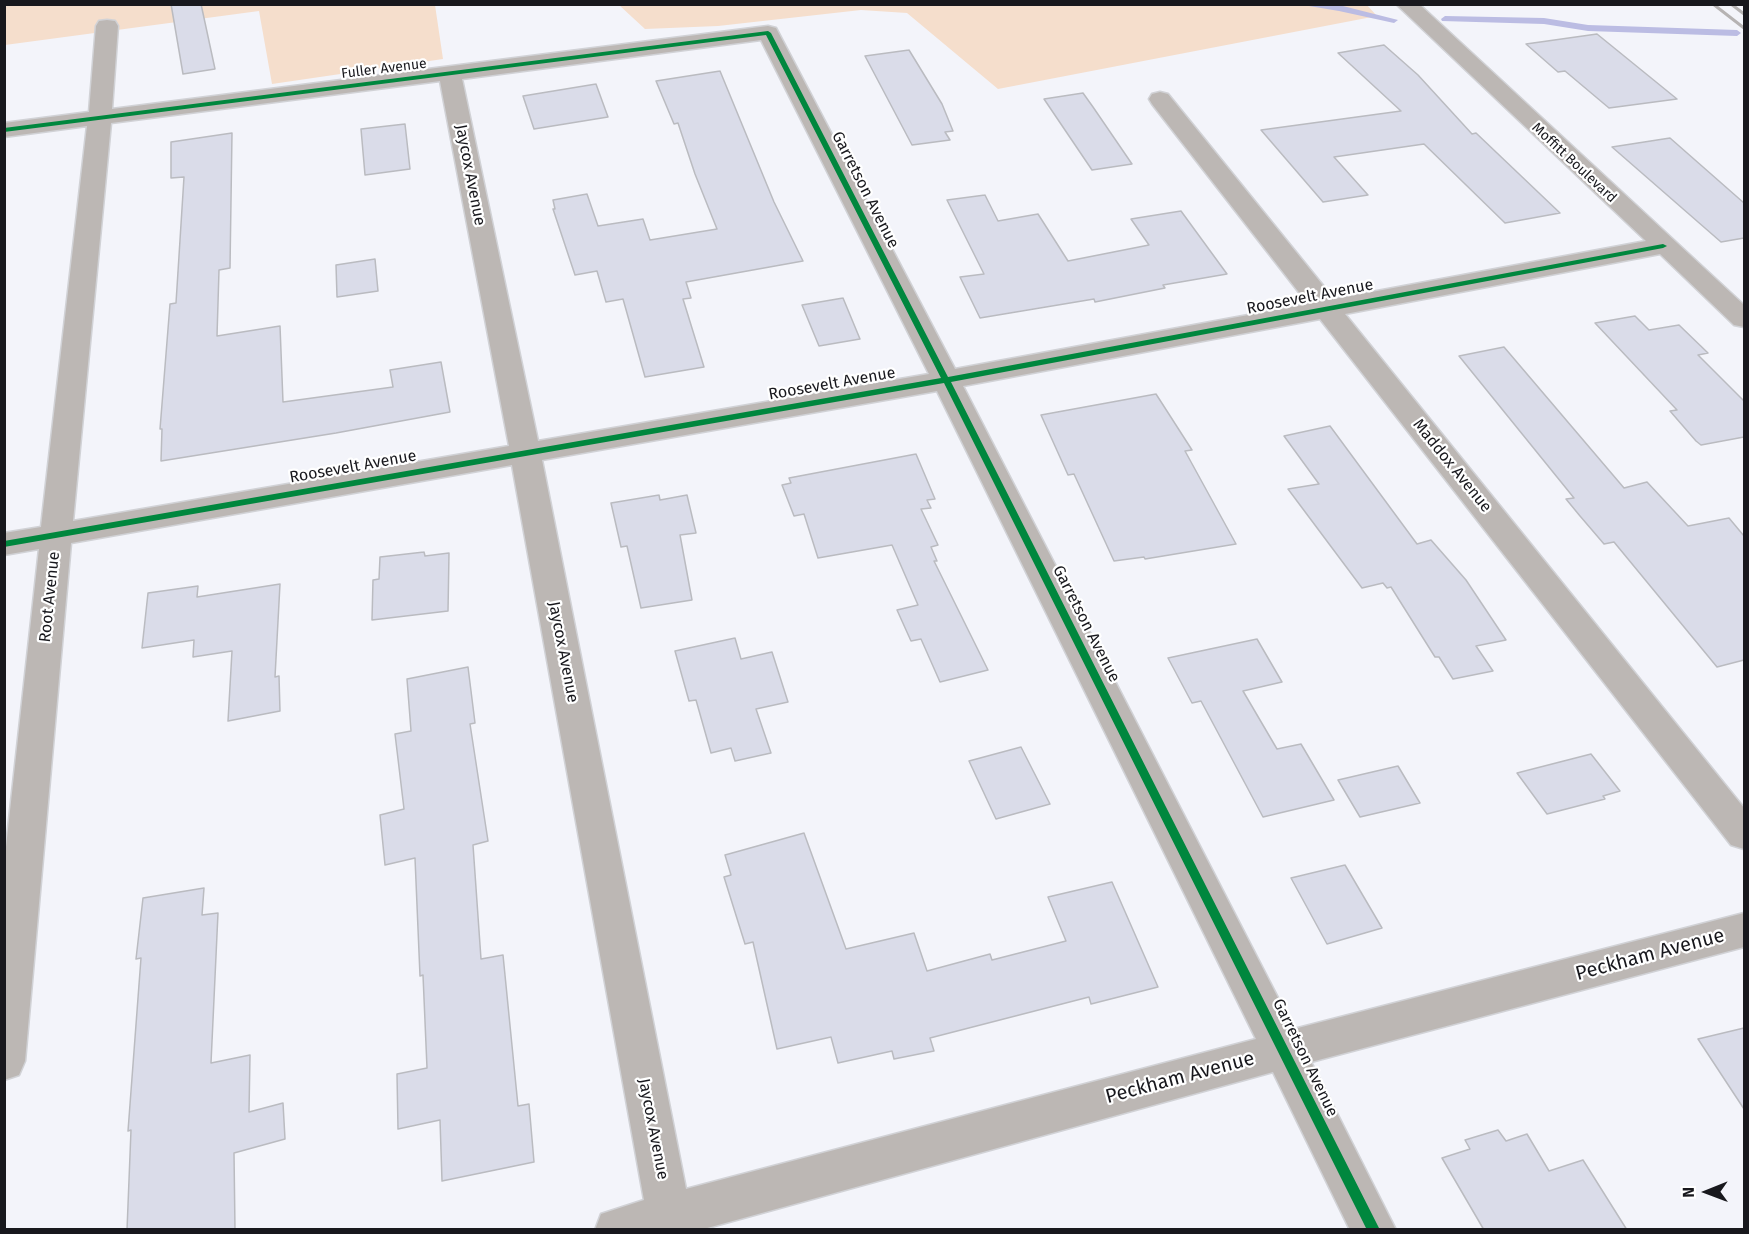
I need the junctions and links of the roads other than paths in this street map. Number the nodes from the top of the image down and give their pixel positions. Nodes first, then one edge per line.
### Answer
1 (1406, 4) edge
2 (107, 26) dead end
3 (768, 33) joint
4 (450, 75) junction
5 (1160, 99) dead end
6 (100, 118) junction
7 (4, 130) edge
8 (1663, 246) junction
9 (1327, 309) junction
10 (1744, 319) edge
11 (946, 380) junction
12 (525, 452) junction
13 (56, 535) junction
14 (4, 544) edge
15 (1744, 834) edge
16 (1744, 930) edge
17 (1285, 1050) junction
18 (4, 1061) edge
19 (671, 1222) edge
20 (617, 1230) edge
21 (1374, 1230) edge

1 - 8 street, Moffitt Boulevard
2 - 6 street, Root Avenue
3 - 4 street, Fuller Avenue
3 - 11 street, Garretson Avenue
4 - 6 street, Fuller Avenue
4 - 12 street, Jaycox Avenue
5 - 9 street, Maddox Avenue
6 - 7 street, Fuller Avenue
6 - 13 street, Root Avenue
8 - 9 street, Roosevelt Avenue
8 - 10 street, Moffitt Boulevard
9 - 11 street, Roosevelt Avenue
9 - 15 street, Maddox Avenue
11 - 12 street, Roosevelt Avenue
11 - 17 street, Garretson Avenue
12 - 13 street, Roosevelt Avenue
12 - 19 street, Jaycox Avenue
13 - 14 street, Roosevelt Avenue
13 - 18 street, Root Avenue
16 - 17 street, Peckham Avenue
17 - 19 street, Peckham Avenue
17 - 21 street, Garretson Avenue
19 - 20 street, Peckham Avenue

